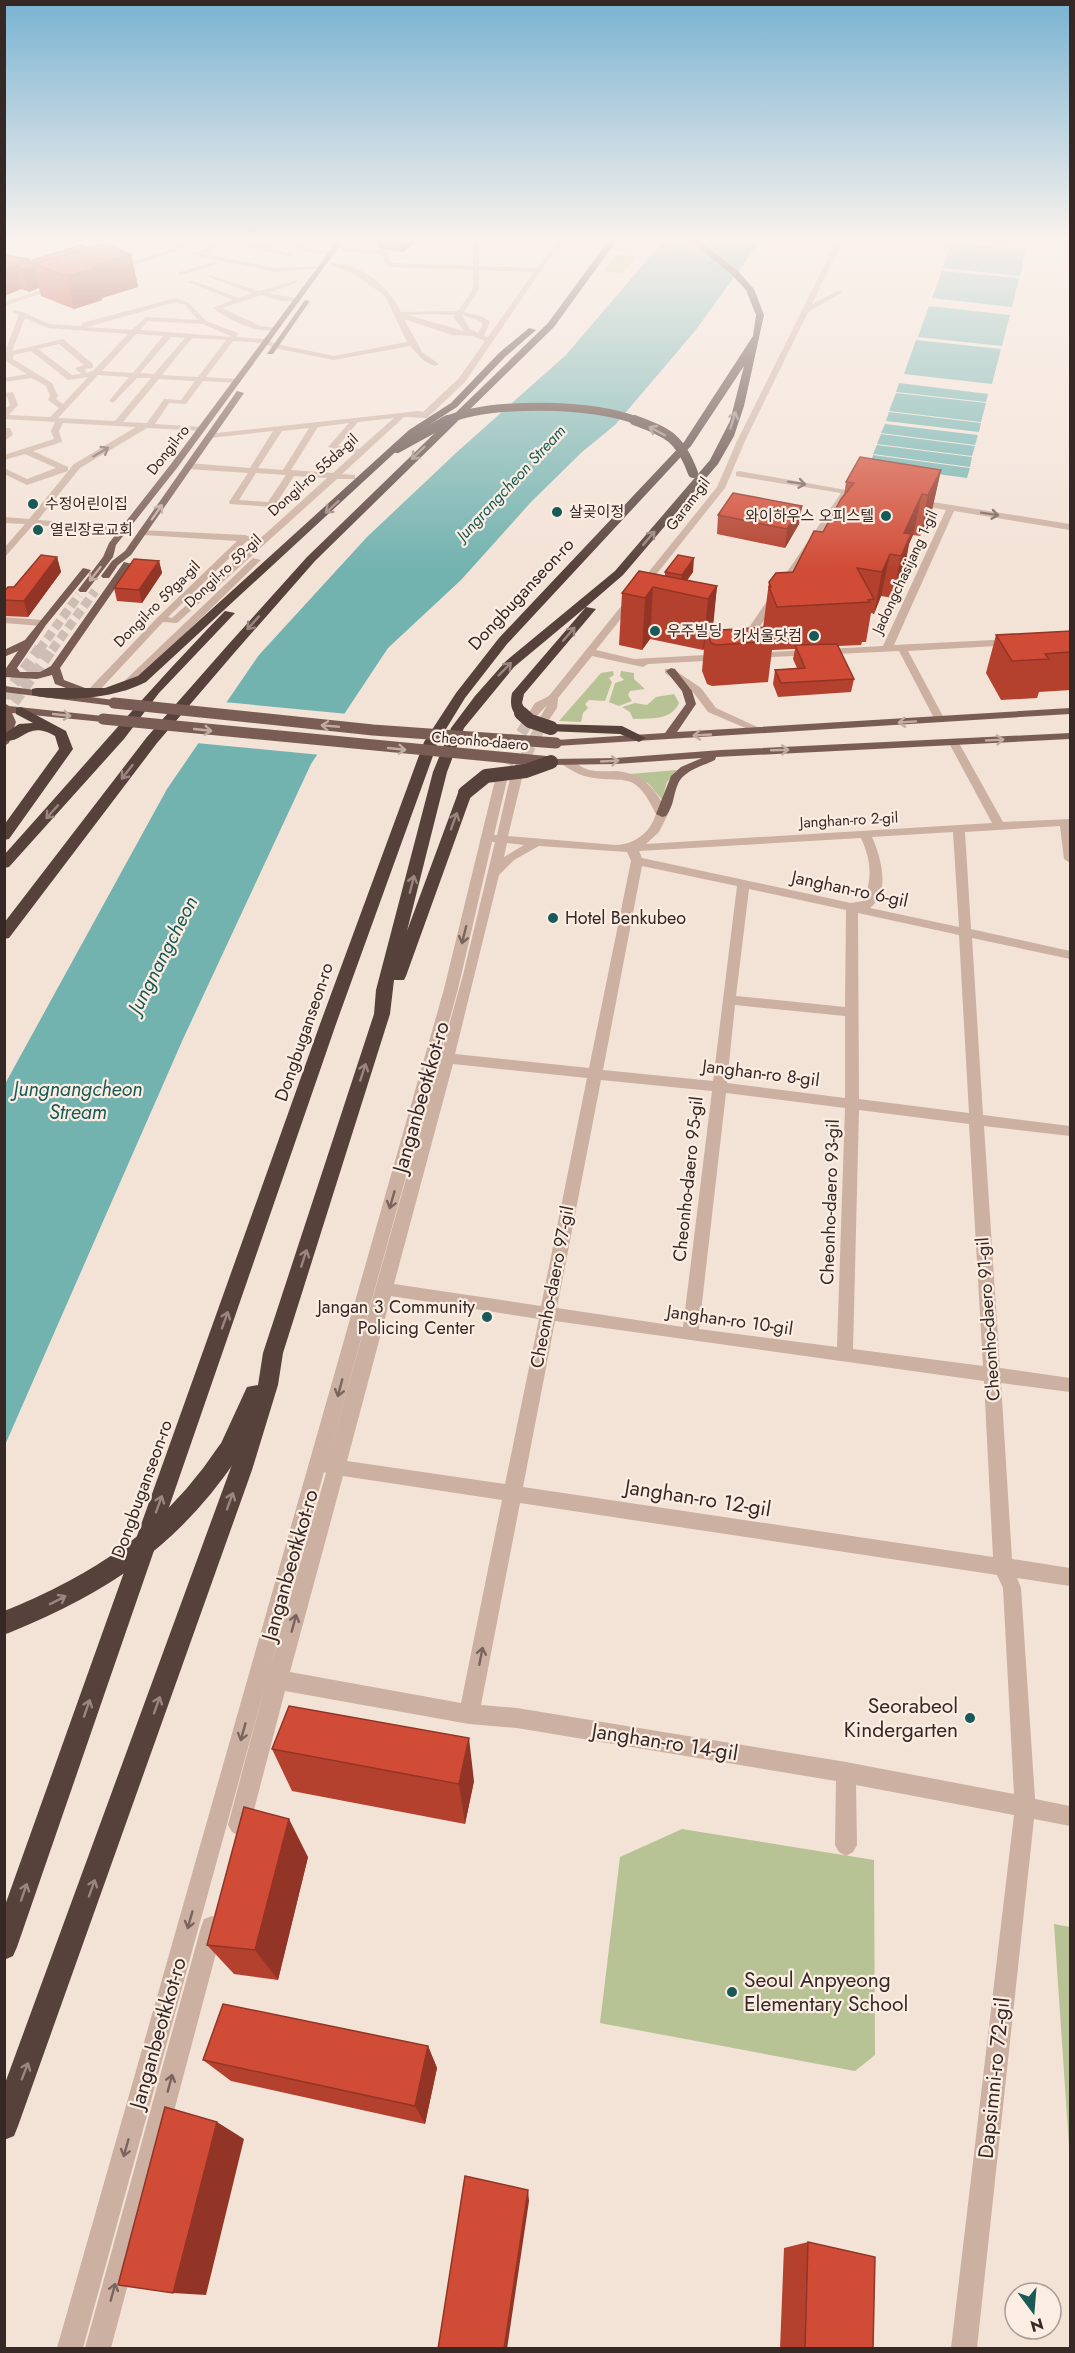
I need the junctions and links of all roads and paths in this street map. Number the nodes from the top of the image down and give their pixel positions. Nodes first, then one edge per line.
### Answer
1 (9, 350) edge
2 (25, 350) edge
3 (34, 350) edge
4 (71, 350) edge
5 (115, 350) edge
6 (155, 350) edge
7 (178, 350) edge
8 (223, 350) edge
9 (259, 350) edge
10 (271, 350) edge
11 (293, 350) edge
12 (377, 350) edge
13 (417, 350) edge
14 (484, 350) edge
15 (509, 350) edge
16 (526, 350) edge
17 (749, 350) edge
18 (751, 350) edge
19 (786, 350) edge
20 (8, 354) junction
21 (435, 364) dead end
22 (91, 374) junction
23 (34, 375) junction
24 (133, 376) junction
25 (155, 377) junction
26 (200, 379) junction
27 (4, 380) edge
28 (236, 381) junction
29 (4, 395) edge
30 (112, 401) dead end
31 (64, 408) junction
32 (402, 415) junction
33 (4, 416) edge
34 (57, 420) junction
35 (355, 421) junction
36 (118, 423) junction
37 (148, 425) junction
38 (314, 426) junction
39 (201, 429) junction
40 (278, 430) junction
41 (210, 436) junction
42 (26, 451) junction
43 (394, 451) junction
44 (360, 452) junction
45 (4, 458) edge
46 (188, 466) junction
47 (61, 469) junction
48 (74, 469) junction
49 (4, 470) edge
50 (253, 470) junction
51 (289, 473) junction
52 (739, 474) dead end
53 (334, 476) junction
54 (352, 477) dead end
55 (847, 491) junction
56 (870, 495) edge
57 (681, 500) junction
58 (905, 501) edge
59 (951, 508) junction
60 (4, 520) edge
61 (33, 523) junction
62 (1071, 527) edge
63 (124, 529) junction
64 (143, 532) junction
65 (245, 538) junction
66 (263, 540) junction
67 (112, 545) junction
68 (286, 549) junction
69 (128, 553) junction
70 (4, 555) edge
71 (311, 559) junction
72 (619, 573) junction
73 (83, 590) tunnel mouth
74 (95, 591) tunnel mouth
75 (161, 619) junction
76 (4, 620) edge
77 (42, 623) junction
78 (31, 639) junction
79 (1025, 642) edge
80 (902, 648) junction
81 (887, 649) junction
82 (590, 652) junction
83 (4, 654) edge
84 (734, 657) junction
85 (633, 662) junction
86 (12, 668) junction
87 (55, 668) junction
88 (671, 671) junction
89 (4, 679) edge
90 (4, 689) edge
91 (122, 689) junction
92 (36, 692) junction
93 (92, 692) junction
94 (4, 697) edge
95 (553, 698) junction
96 (114, 703) junction
97 (9, 709) edge
98 (1071, 711) edge
99 (527, 713) junction
100 (134, 717) junction
101 (940, 720) junction
102 (548, 723) junction
103 (50, 727) junction
104 (761, 731) junction
105 (1071, 736) edge
106 (6, 737) edge
107 (668, 737) junction
108 (639, 738) junction
109 (954, 742) junction
110 (721, 753) junction
111 (551, 762) junction
112 (567, 763) junction
113 (516, 778) tunnel mouth
114 (501, 780) tunnel mouth
115 (662, 814) junction
116 (1068, 822) edge
117 (999, 826) junction
118 (959, 828) junction
119 (865, 834) junction
120 (4, 836) edge
121 (494, 838) junction
122 (537, 842) junction
123 (634, 854) junction
124 (1071, 859) edge
125 (4, 864) edge
126 (492, 876) junction
127 (743, 884) junction
128 (852, 907) junction
129 (964, 932) junction
130 (4, 934) edge
131 (1071, 955) edge
132 (730, 1000) junction
133 (852, 1012) junction
134 (382, 1014) junction
135 (447, 1058) junction
136 (593, 1073) junction
137 (718, 1087) junction
138 (852, 1103) junction
139 (975, 1120) junction
140 (1071, 1131) edge
141 (385, 1289) junction
142 (546, 1312) junction
143 (690, 1335) junction
144 (273, 1353) junction
145 (845, 1356) junction
146 (992, 1376) junction
147 (1071, 1385) edge
148 (328, 1466) junction
149 (513, 1492) junction
150 (1003, 1566) junction
151 (1071, 1577) edge
152 (4, 1623) edge
153 (269, 1678) junction
154 (469, 1714) junction
155 (846, 1772) junction
156 (1025, 1808) junction
157 (1071, 1816) edge
158 (234, 1844) edge
159 (846, 1845) dead end
160 (219, 1901) edge
161 (4, 1947) edge
162 (4, 2126) edge
163 (70, 2349) edge
164 (98, 2349) edge
165 (964, 2349) edge

1 - 20 street
2 - 20 street
3 - 22 street
4 - 22 street
5 - 22 street
6 - 24 street
7 - 25 street
8 - 26 street
9 - 28 main road, Dongil-ro
10 - 41 main road, Dongil-ro
11 - 12 street
13 - 21 street
14 - 32 street
15 - 43 highway, bridge
16 -> 71 highway
161 -> 17 highway, Dongbuganseon-ro
57 -> 18 highway
19 - 82 street, Garam-gil
20 - 23 street
22 - 24 street
22 - 31 street
23 - 27 street
23 - 31 street
24 - 25 street
24 - 30 street
25 - 26 street
25 - 36 street
26 - 28 street
26 - 37 street
28 - 39 main road, Dongil-ro
29 - 33 street
31 - 34 street
32 - 35 street
32 - 44 street, Dongil-ro 55da-gil
33 - 34 street
34 - 36 street
34 - 42 street
35 - 38 street
35 - 44 street
36 - 37 street
37 - 39 street
48 -> 37 street
38 - 40 street
38 - 51 street
39 - 63 main road, Dongil-ro
40 - 41 street
40 - 50 street
41 - 46 main road, Dongil-ro
42 - 45 street
42 - 47 street
57 -> 43 highway, bridge
43 -> 68 highway
44 - 53 street, Dongil-ro 55da-gil
46 - 50 street
64 -> 46 main road, Dongil-ro
47 - 48 street
47 - 49 street
48 - 61 street
50 - 51 street
50 - 51 street
51 - 53 street
52 -> 55 street
53 - 54 street
53 - 66 street, Dongil-ro 55da-gil
55 - 56 street
55 - 84 street
72 -> 57 highway
58 - 59 street
59 -> 62 street
59 - 81 street, Jadongchasijang 1-gil
60 - 61 street
61 - 63 street
61 - 70 street
63 - 67 main road, Dongil-ro
64 - 65 street, Dongil-ro 59-gil
64 - 69 main road, Dongil-ro
65 - 66 street, Dongil-ro 59-gil
65 - 75 street, Dongil-ro 59ga-gil
66 - 75 street, Dongil-ro 55da-gil
66 - 91 street, Dongil-ro 59-gil
67 -> 73 main road, Dongil-ro
67 - 77 main road
68 - 91 highway
68 - 100 highway
69 - 74 main road, Dongil-ro
69 - 87 main road
71 - 100 highway
71 -> 130 highway
99 -> 72 highway
134 -> 72 highway
75 - 93 street, Dongil-ro 59ga-gil
76 - 77 street
77 - 78 main road
78 - 83 main road
78 - 86 main road
79 - 80 street, Jadongchasijang 1-gil
80 - 81 street, Jadongchasijang 1-gil
80 - 101 street
81 - 84 street, Jadongchasijang 1-gil
82 - 85 street
82 - 95 street, Garam-gil
84 - 85 street, Jadongchasijang 1-gil
85 - 88 street
86 - 87 main road
86 - 89 main road
87 - 93 main road
88 - 104 street
88 - 107 main road
90 - 92 main road, Cheonho-daero
91 - 93 highway
92 - 93 highway
92 - 96 main road, Cheonho-daero
93 - 96 main road
94 - 97 main road
95 - 99 street, Garam-gil
95 - 102 street, Garam-gil
108 -> 96 main road, Cheonho-daero, bridge
97 - 103 highway
97 - 106 main road
97 -> 111 main road, Cheonho-daero, bridge
98 - 101 main road, Cheonho-daero
99 - 102 highway, bridge
100 -> 125 highway
101 -> 104 main road, Cheonho-daero
102 - 108 highway
103 - 106 highway
103 - 120 highway
104 -> 107 main road, Cheonho-daero
109 -> 105 main road, Cheonho-daero
107 - 108 main road, Cheonho-daero
110 -> 109 main road, Cheonho-daero
109 - 117 street
112 -> 110 main road, Cheonho-daero
110 - 115 main road
111 - 112 main road, Cheonho-daero
134 -> 111 highway, bridge
112 - 115 street
113 - 121 street, Janganbeotkkot-ro
114 - 121 street, Janganbeotkkot-ro
115 - 123 street
116 - 117 street, Janghan-ro 2-gil
116 - 124 street
117 - 118 street, Janghan-ro 2-gil
118 - 119 street, Janghan-ro 2-gil
118 - 129 street, Cheonho-daero 91-gil
119 - 123 street, Janghan-ro 2-gil
119 - 128 street
121 - 122 street, Janghan-ro 6-gil
121 - 126 street, Janganbeotkkot-ro
121 -> 148 street, Janganbeotkkot-ro
122 - 123 street, Janghan-ro 6-gil
122 - 126 street
123 - 127 street, Janghan-ro 6-gil
123 - 136 street, Cheonho-daero 97-gil
126 - 135 street, Janganbeotkkot-ro
127 - 128 street, Janghan-ro 6-gil
127 - 132 street, Cheonho-daero 95-gil
128 - 129 street, Janghan-ro 6-gil
128 - 133 street, Cheonho-daero 93-gil
129 - 131 street, Janghan-ro 6-gil
129 - 139 street, Cheonho-daero 91-gil
132 - 133 street
132 - 137 street, Cheonho-daero 95-gil
133 - 138 street, Cheonho-daero 93-gil
144 -> 134 highway
135 - 136 street, Janghan-ro 8-gil
135 - 141 street, Janganbeotkkot-ro
136 - 137 street, Janghan-ro 8-gil
136 - 142 street, Cheonho-daero 97-gil
137 - 138 street, Janghan-ro 8-gil
137 - 143 street, Cheonho-daero 95-gil
138 - 139 street, Janghan-ro 8-gil
138 - 145 street, Cheonho-daero 93-gil
139 - 140 street, Janghan-ro 8-gil
139 - 146 street, Cheonho-daero 91-gil
141 - 142 street, Janghan-ro 10-gil
141 - 148 street, Janganbeotkkot-ro
142 - 143 street, Janghan-ro 10-gil
142 - 149 street, Cheonho-daero 97-gil
143 - 145 street, Janghan-ro 10-gil
152 -> 144 highway, bridge
162 -> 144 highway
145 - 146 street, Janghan-ro 10-gil
146 - 147 street, Janghan-ro 10-gil
146 - 150 street, Cheonho-daero 91-gil
148 - 149 street, Janghan-ro 12-gil
148 - 153 street, Janganbeotkkot-ro
149 - 150 street, Janghan-ro 12-gil
154 -> 149 street, Cheonho-daero 97-gil
150 - 151 street, Janghan-ro 12-gil
150 - 156 street, Cheonho-daero 91-gil
153 - 154 street, Janghan-ro 14-gil
153 - 158 street, Janganbeotkkot-ro
153 -> 163 street, Janganbeotkkot-ro
154 - 155 street, Janghan-ro 14-gil
155 - 156 street, Janghan-ro 14-gil
155 - 159 street
156 - 157 street, Janghan-ro 14-gil
156 - 165 street, Dapsimni-ro 72-gil
164 -> 160 street, Janganbeotkkot-ro

